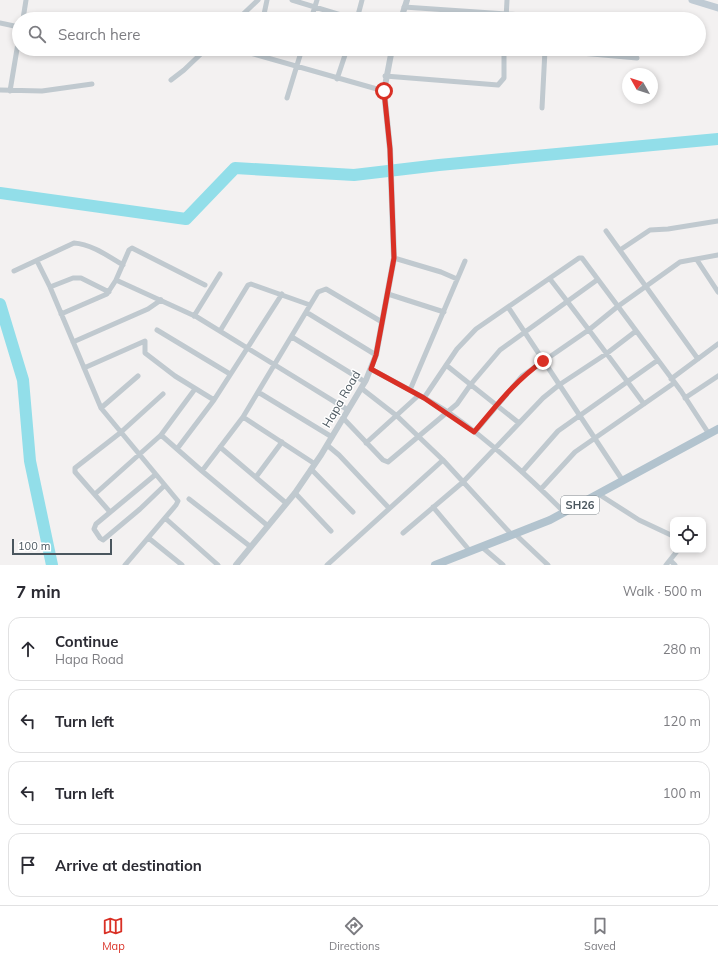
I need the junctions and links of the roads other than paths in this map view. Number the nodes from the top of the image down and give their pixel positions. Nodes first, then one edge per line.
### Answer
1 (26, 0) edge
2 (258, 0) edge
3 (267, 0) edge
4 (292, 0) edge
5 (317, 0) edge
6 (362, 0) edge
7 (406, 0) edge
8 (507, 0) edge
9 (692, 0) edge
10 (315, 6) junction
11 (404, 7) junction
12 (718, 8) edge
13 (23, 12) edge
14 (245, 12) edge
15 (264, 12) edge
16 (313, 12) edge
17 (333, 12) edge
18 (358, 12) edge
19 (403, 12) edge
20 (461, 12) edge
21 (506, 12) edge
22 (0, 23) edge
23 (12, 26) edge
24 (16, 56) edge
25 (199, 56) edge
26 (264, 56) edge
27 (300, 56) edge
28 (345, 56) edge
29 (390, 56) edge
30 (504, 56) edge
31 (545, 56) edge
32 (613, 56) edge
33 (636, 58) dead end
34 (296, 67) junction
35 (385, 76) junction
36 (337, 79) junction
37 (170, 80) dead end
38 (92, 84) dead end
39 (0, 90) edge
40 (10, 90) junction
41 (384, 91) junction
42 (287, 98) dead end
43 (542, 108) dead end
44 (718, 221) edge
45 (606, 231) dead end
46 (620, 250) junction
47 (718, 255) edge
48 (394, 258) junction
49 (697, 260) junction
50 (36, 261) junction
51 (465, 261) dead end
52 (122, 265) junction
53 (14, 271) dead end
54 (220, 274) dead end
55 (457, 279) junction
56 (550, 279) junction
57 (116, 280) junction
58 (597, 280) junction
59 (206, 285) dead end
60 (50, 287) junction
61 (646, 287) junction
62 (109, 292) junction
63 (718, 292) edge
64 (282, 294) junction
65 (388, 294) junction
66 (161, 300) junction
67 (568, 301) junction
68 (310, 304) junction
69 (508, 307) junction
70 (617, 307) junction
71 (306, 312) junction
72 (444, 312) junction
73 (60, 314) junction
74 (194, 316) junction
75 (382, 322) junction
76 (590, 329) junction
77 (157, 330) dead end
78 (220, 331) junction
79 (636, 331) junction
80 (524, 332) junction
81 (292, 338) junction
82 (73, 342) junction
83 (718, 344) edge
84 (249, 349) junction
85 (606, 354) junction
86 (376, 355) junction
87 (698, 359) junction
88 (658, 360) junction
89 (543, 361) junction
90 (274, 365) junction
91 (446, 365) junction
92 (84, 368) junction
93 (371, 369) junction
94 (230, 374) junction
95 (138, 376) dead end
96 (718, 376) edge
97 (627, 381) junction
98 (673, 381) junction
99 (471, 384) junction
100 (363, 385) junction
101 (559, 385) junction
102 (195, 389) junction
103 (410, 390) junction
104 (258, 392) junction
105 (163, 394) dead end
106 (421, 396) junction
107 (685, 398) junction
108 (214, 400) junction
109 (497, 404) junction
110 (644, 404) junction
111 (101, 408) junction
112 (348, 410) junction
113 (447, 412) junction
114 (397, 416) junction
115 (579, 416) junction
116 (242, 417) junction
117 (343, 418) junction
118 (519, 423) junction
119 (718, 429) edge
120 (474, 432) junction
121 (120, 433) junction
122 (709, 434) junction
123 (161, 435) junction
124 (418, 435) junction
125 (332, 437) junction
126 (596, 438) junction
127 (282, 442) junction
128 (366, 442) junction
129 (327, 445) junction
130 (220, 447) junction
131 (177, 449) junction
132 (494, 449) junction
133 (138, 455) junction
134 (443, 460) junction
135 (313, 467) junction
136 (202, 471) junction
137 (522, 472) junction
138 (154, 475) junction
139 (256, 477) junction
140 (623, 480) junction
141 (463, 481) junction
142 (164, 486) junction
143 (542, 489) junction
144 (295, 493) junction
145 (95, 494) junction
146 (600, 495) junction
147 (189, 499) dead end
148 (286, 503) junction
149 (433, 507) junction
150 (388, 508) junction
151 (110, 512) junction
152 (353, 512) dead end
153 (565, 513) junction
154 (165, 518) junction
155 (268, 526) junction
156 (331, 531) dead end
157 (403, 533) dead end
158 (514, 535) junction
159 (670, 535) edge
160 (151, 540) dead end
161 (251, 547) junction
162 (482, 547) junction
163 (470, 551) junction
164 (676, 553) edge
165 (668, 563) edge
166 (125, 565) edge
167 (182, 565) edge
168 (218, 565) edge
169 (237, 565) edge
170 (327, 565) edge
171 (435, 565) edge
172 (503, 565) edge
173 (548, 565) edge
174 (675, 565) edge

1 - 13 street
2 - 14 street
3 - 15 street
4 - 10 street
5 - 10 street
6 - 18 street
7 - 11 street
8 - 21 street
9 - 12 main road
10 - 16 street
10 - 17 street
11 - 19 street
11 - 20 street
22 - 23 street
24 - 40 street
25 - 37 street
26 - 34 street
27 - 34 street
28 - 36 street
29 - 35 street, Hapa Road
30 - 35 street
31 - 43 street
32 - 33 street
34 - 36 street
34 - 42 street
35 - 41 street, Hapa Road
36 - 41 street
38 - 40 street
39 - 40 street
41 - 48 street, Hapa Road
44 - 46 street
45 - 46 street
46 - 61 street
47 - 49 street
48 - 55 street
48 - 65 street, Hapa Road
49 - 61 street
49 - 63 street
50 - 52 street
50 - 53 street
50 - 60 street
51 - 55 street
52 - 57 street
52 - 59 street
54 - 74 street
55 - 72 street
56 - 58 street
56 - 67 street
56 - 69 street
57 - 62 street
57 - 66 street
58 - 67 street
58 - 70 street
60 - 62 street
60 - 73 street
61 - 70 street
61 - 87 street
62 - 73 street
64 - 68 street
64 - 78 street
64 - 84 street
65 - 72 street
65 - 75 street, Hapa Road
66 - 74 street
66 - 82 street
67 - 76 street
67 - 80 street
68 - 71 street
68 - 75 street
69 - 80 street
69 - 91 street
70 - 76 street
70 - 79 street
71 - 81 street
71 - 86 street
72 - 103 street
73 - 82 street
74 - 78 street
75 - 86 street, Hapa Road
76 - 85 street
76 - 89 street
77 - 94 street
78 - 84 street
79 - 85 street
79 - 88 street
80 - 89 street
80 - 99 street
81 - 90 street
81 - 100 street
82 - 92 street
83 - 87 street
84 - 90 street
84 - 94 street
85 - 97 street
85 - 101 street
86 - 93 street, Hapa Road
87 - 98 street
88 - 97 street
88 - 98 street
89 - 101 street
89 - 109 street
90 - 104 street
90 - 112 street
91 - 99 street
91 - 106 street
92 - 102 street
92 - 111 street
93 - 100 street, Hapa Road
93 - 103 street
94 - 108 street
95 - 111 street
96 - 107 street
97 - 110 street
97 - 115 street
98 - 107 street
98 - 110 street
99 - 109 street
99 - 113 street
100 - 112 street, Hapa Road
100 - 114 street
101 - 115 street
101 - 118 street
102 - 108 street
102 - 123 street
103 - 106 street
104 - 116 street
104 - 125 street
105 - 121 street
106 - 113 street
106 - 114 street
107 - 122 street
108 - 131 street
109 - 118 street
109 - 120 street
110 - 126 street
111 - 121 street
112 - 117 street, Hapa Road
113 - 120 street
113 - 124 street
114 - 124 street
114 - 128 street
115 - 126 street
115 - 137 street
116 - 127 street
116 - 130 street
117 - 125 street, Hapa Road
117 - 128 street
118 - 132 street
119 - 122 main road, SH26
120 - 132 street
121 - 133 street
121 - 145 street
122 - 140 main road, SH26
123 - 131 street
123 - 133 street
124 - 128 street
124 - 134 street
125 - 129 street, Hapa Road
126 - 140 street
126 - 143 street
127 - 135 street
127 - 139 street
129 - 135 street, Hapa Road
129 - 150 street
130 - 136 street
130 - 139 street
131 - 136 street
132 - 137 street
132 - 141 street
133 - 138 street
133 - 145 street
134 - 141 street
134 - 150 street
135 - 144 street, Hapa Road
135 - 152 street
136 - 155 street
137 - 143 street
138 - 142 street
138 - 151 street
139 - 148 street
140 - 146 main road, SH26
141 - 149 street
141 - 158 street
142 - 151 street
142 - 154 street
143 - 153 street
144 - 148 street, Hapa Road
144 - 156 street
145 - 151 street
146 - 153 main road, SH26
146 - 159 street
147 - 161 street
148 - 155 street, Hapa Road
149 - 157 street
149 - 163 street
150 - 170 street
153 - 158 main road, SH26
154 - 166 street
154 - 168 street
155 - 161 street, Hapa Road
158 - 162 main road, SH26
158 - 173 street
160 - 167 street
161 - 169 street, Hapa Road
162 - 163 main road, SH26
162 - 172 street
163 - 171 main road, SH26
164 - 165 street
165 - 174 street

